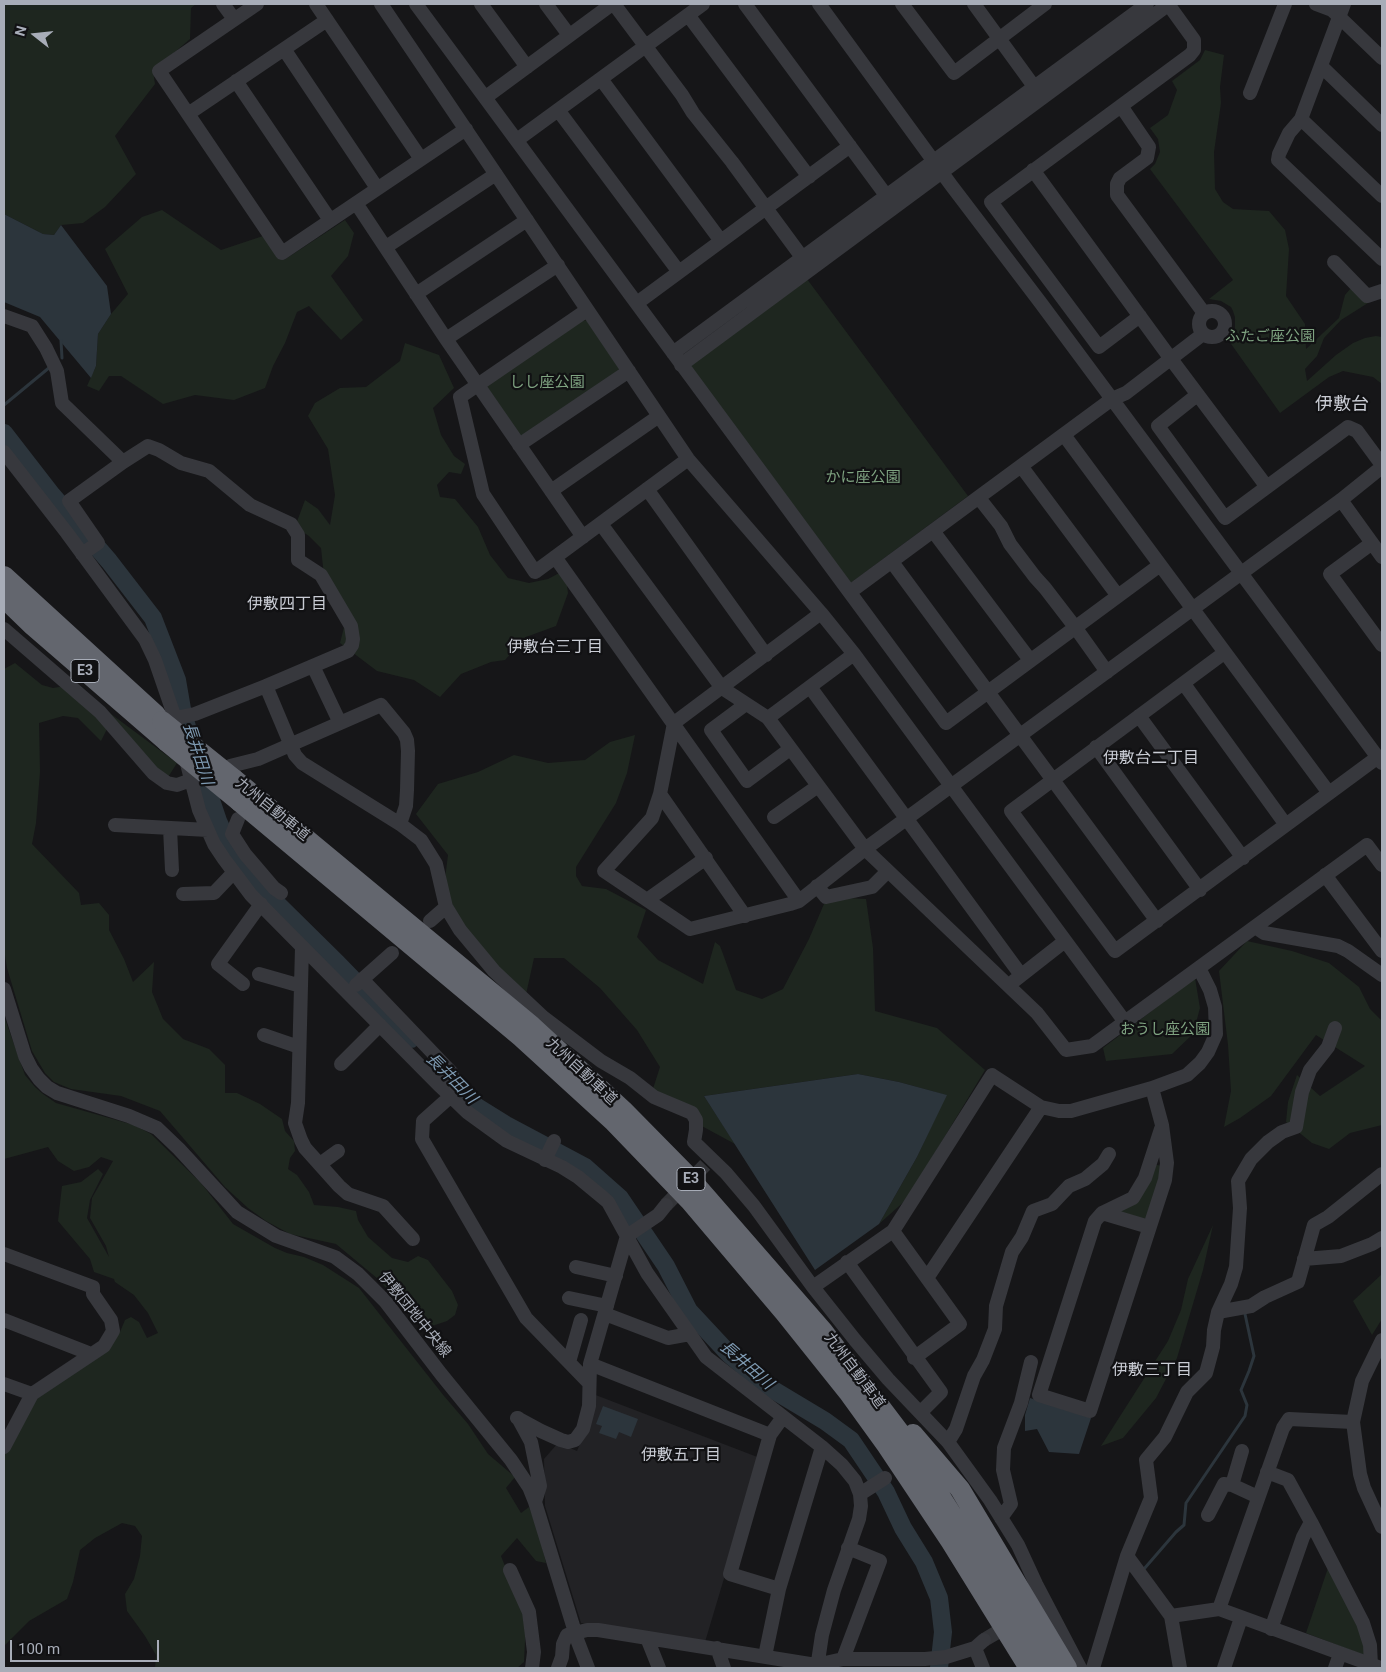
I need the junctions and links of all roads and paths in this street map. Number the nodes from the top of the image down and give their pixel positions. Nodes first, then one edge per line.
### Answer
1 (223, 4) edge
2 (258, 4) edge
3 (316, 4) edge
4 (381, 4) edge
5 (416, 4) edge
6 (481, 4) edge
7 (546, 4) edge
8 (613, 4) edge
9 (703, 4) edge
10 (745, 4) edge
11 (819, 4) edge
12 (902, 4) edge
13 (974, 4) edge
14 (1046, 4) edge
15 (1147, 4) edge
16 (1168, 4) edge
17 (1285, 4) edge
18 (1316, 4) edge
19 (1341, 10) edge
20 (688, 16) junction
21 (234, 20) junction
22 (327, 20) junction
23 (569, 35) junction
24 (1000, 38) junction
25 (646, 46) junction
26 (284, 49) junction
27 (1382, 58) edge
28 (1321, 66) junction
29 (527, 67) junction
30 (601, 79) junction
31 (236, 81) junction
32 (1034, 86) junction
33 (1250, 93) dead end
34 (486, 97) junction
35 (1042, 98) junction
36 (1122, 106) junction
37 (558, 110) junction
38 (188, 114) junction
39 (1301, 119) junction
40 (1382, 125) edge
41 (466, 129) junction
42 (516, 140) junction
43 (850, 146) junction
44 (421, 159) junction
45 (938, 166) junction
46 (1033, 170) junction
47 (496, 174) junction
48 (809, 177) junction
49 (377, 188) junction
50 (1382, 196) edge
51 (891, 201) junction
52 (356, 203) junction
53 (766, 208) junction
54 (330, 220) junction
55 (527, 220) junction
56 (721, 241) junction
57 (386, 247) junction
58 (1382, 259) edge
59 (1334, 262) dead end
60 (806, 263) junction
61 (558, 265) junction
62 (679, 272) junction
63 (1382, 291) edge
64 (416, 294) junction
65 (637, 304) junction
66 (587, 310) junction
67 (1204, 313) junction
68 (4, 316) edge
69 (1140, 316) junction
70 (1201, 331) junction
71 (446, 339) junction
72 (1169, 356) junction
73 (677, 359) junction
74 (629, 371) junction
75 (478, 384) junction
76 (1197, 395) junction
77 (1112, 399) junction
78 (659, 416) junction
79 (1064, 435) junction
80 (519, 445) junction
81 (4, 452) edge
82 (688, 459) junction
83 (123, 462) junction
84 (1021, 466) junction
85 (1382, 466) edge
86 (1267, 486) junction
87 (647, 489) junction
88 (551, 491) junction
89 (978, 498) junction
90 (1341, 500) junction
91 (601, 524) junction
92 (933, 531) junction
93 (583, 537) junction
94 (1372, 544) junction
95 (82, 554) junction
96 (555, 557) junction
97 (1382, 557) edge
98 (892, 562) junction
99 (1160, 565) junction
100 (1240, 573) junction
101 (4, 576) edge
102 (850, 592) junction
103 (1118, 596) junction
104 (4, 598) edge
105 (1193, 609) junction
106 (822, 613) junction
107 (1075, 628) junction
108 (4, 629) edge
109 (1382, 645) edge
110 (1224, 653) junction
111 (854, 654) junction
112 (766, 655) junction
113 (1030, 660) junction
114 (313, 666) junction
115 (1107, 672) junction
116 (1184, 684) junction
117 (266, 686) junction
118 (810, 687) junction
119 (722, 688) junction
120 (988, 692) junction
121 (746, 704) junction
122 (1139, 716) junction
123 (768, 718) junction
124 (173, 719) junction
125 (340, 723) junction
126 (674, 723) junction
127 (1021, 735) junction
128 (292, 744) junction
129 (1096, 748) junction
130 (790, 749) junction
131 (1380, 760) edge
132 (232, 772) junction
133 (1053, 779) junction
134 (191, 780) junction
135 (818, 786) junction
136 (951, 786) junction
137 (1329, 793) junction
138 (660, 794) junction
139 (239, 810) junction
140 (774, 818) dead end
141 (908, 819) junction
142 (400, 824) junction
143 (1286, 825) junction
144 (115, 826) dead end
145 (170, 828) junction
146 (208, 830) junction
147 (232, 834) junction
148 (214, 844) junction
149 (865, 849) junction
150 (706, 858) junction
151 (1243, 858) junction
152 (1382, 865) edge
153 (172, 870) dead end
154 (888, 871) junction
155 (234, 872) junction
156 (1325, 875) junction
157 (817, 886) junction
158 (1200, 890) junction
159 (281, 893) dead end
160 (183, 894) dead end
161 (647, 900) junction
162 (799, 900) junction
163 (261, 904) junction
164 (446, 907) junction
165 (745, 916) junction
166 (430, 921) dead end
167 (1158, 921) junction
168 (1254, 927) junction
169 (1065, 941) junction
170 (302, 947) junction
171 (1382, 951) edge
172 (392, 953) dead end
173 (1199, 968) junction
174 (259, 974) dead end
175 (1021, 974) junction
176 (1382, 975) edge
177 (362, 979) junction
178 (243, 984) dead end
179 (301, 986) junction
180 (1008, 986) junction
181 (4, 989) edge
182 (348, 992) junction
183 (1125, 1022) junction
184 (380, 1024) junction
185 (1334, 1028) dead end
186 (264, 1035) dead end
187 (299, 1047) junction
188 (341, 1064) dead end
189 (440, 1086) junction
190 (1152, 1088) junction
191 (451, 1096) junction
192 (1041, 1107) junction
193 (1162, 1126) junction
194 (554, 1141) dead end
195 (338, 1151) dead end
196 (1109, 1154) dead end
197 (545, 1160) junction
198 (320, 1164) junction
199 (1382, 1174) edge
200 (662, 1210) tunnel mouth
201 (1102, 1213) junction
202 (1149, 1227) junction
203 (893, 1231) junction
204 (629, 1235) junction
205 (1382, 1238) edge
206 (414, 1239) dead end
207 (4, 1254) edge
208 (1304, 1259) junction
209 (847, 1262) junction
210 (576, 1267) dead end
211 (616, 1276) junction
212 (928, 1278) junction
213 (813, 1287) junction
214 (569, 1298) dead end
215 (606, 1310) junction
216 (1218, 1312) junction
217 (4, 1320) edge
218 (582, 1320) dead end
219 (823, 1331) junction
220 (690, 1334) junction
221 (1382, 1340) edge
222 (91, 1354) junction
223 (914, 1358) junction
224 (569, 1362) junction
225 (1031, 1362) dead end
226 (590, 1364) junction
227 (589, 1383) junction
228 (4, 1384) edge
229 (848, 1392) junction
230 (32, 1394) junction
231 (921, 1412) junction
232 (783, 1416) junction
233 (1353, 1422) junction
234 (770, 1435) junction
235 (948, 1442) junction
236 (5, 1443) edge
237 (822, 1447) junction
238 (1242, 1451) dead end
239 (1267, 1472) junction
240 (884, 1479) dead end
241 (1232, 1485) junction
242 (864, 1492) junction
243 (1258, 1497) junction
244 (536, 1502) junction
245 (1208, 1515) dead end
246 (1001, 1518) junction
247 (1311, 1522) junction
248 (1382, 1527) edge
249 (848, 1548) junction
250 (1127, 1556) junction
251 (510, 1570) dead end
252 (778, 1589) junction
253 (1219, 1609) junction
254 (1171, 1616) junction
255 (1241, 1618) junction
256 (1271, 1629) junction
257 (575, 1632) junction
258 (647, 1638) junction
259 (716, 1648) junction
260 (1340, 1654) junction
261 (765, 1656) junction
262 (843, 1659) junction
263 (924, 1664) edge
264 (1376, 1666) edge
265 (817, 1667) edge
266 (532, 1668) edge
267 (558, 1668) edge
268 (588, 1668) edge
269 (659, 1668) edge
270 (724, 1668) edge
271 (983, 1668) edge
272 (1014, 1668) edge
273 (1029, 1668) edge
274 (1049, 1668) edge
275 (1067, 1668) edge
276 (1080, 1668) edge
277 (1093, 1668) edge
278 (1180, 1668) edge
279 (1224, 1668) edge
280 (1335, 1668) edge

1 - 21 street
2 - 21 street
3 - 22 street
4 - 41 street
5 - 34 street
6 - 29 street
7 - 23 street
8 - 23 street
8 - 25 street
9 - 20 street
10 - 43 street
11 - 45 street
12 - 24 street
13 - 24 street
14 - 24 street
15 - 32 street
16 - 35 street
16 - 36 street
17 - 33 street
18 - 19 street
19 - 27 street
19 - 28 street
20 - 25 street
20 - 48 street
21 - 38 street
22 - 26 street
22 - 44 street
23 - 29 street
24 - 32 street
25 - 30 street
25 - 53 street
26 - 31 street
26 - 49 street
28 - 39 street
28 - 40 street
29 - 34 street
30 - 37 street
30 - 56 street
31 - 38 street
31 - 54 street
32 - 35 street
32 - 45 street
34 - 42 street
35 - 45 street
36 - 46 street
36 - 67 street
37 - 42 street
37 - 62 street
38 - 54 street
39 - 50 street
39 - 58 street
41 - 44 street
41 - 47 street
42 - 65 street
43 - 48 street
43 - 51 street
44 - 49 street
45 - 51 street
45 - 77 street
46 - 69 street
46 - 69 street
47 - 55 street
47 - 57 street
48 - 53 street
49 - 52 street
51 - 60 street
52 - 54 street
52 - 57 street
53 - 56 street
53 - 60 street
55 - 61 street
55 - 64 street
56 - 62 street
57 - 64 street
59 - 63 street
60 - 73 street
61 - 66 street
61 - 71 street
62 - 65 street
64 - 71 street
65 - 73 street
66 - 74 street
66 - 75 street
67 - 70 street
67 - 70 street
68 - 83 street
69 - 72 street
70 - 72 street
71 - 75 street
72 - 76 street
72 - 77 street
73 - 102 street
74 - 78 street
74 - 80 street
75 - 80 street
75 - 96 street
76 - 86 street
76 - 86 street
77 - 79 street
77 - 100 street
78 - 82 street
78 - 88 street
79 - 84 street
79 - 99 street
80 - 88 street
81 - 95 street
82 - 87 street
82 - 106 street
83 - 95 street
83 - 114 street
84 - 89 street
84 - 103 street
85 - 86 street
85 - 90 street
87 - 91 street
87 - 112 street
88 - 93 street
89 - 92 street
89 - 107 street
90 - 94 street
90 - 100 street
91 - 93 street
91 - 119 street
92 - 98 street
92 - 113 street
93 - 96 street
94 - 97 street
94 - 109 street
95 - 124 street
96 - 126 street
98 - 102 street
98 - 120 street
99 - 103 street
99 - 105 street
100 - 105 street
100 - 131 street
101 - 124 highway, 九州自動車道 / E3
102 - 120 street
103 - 107 street
104 - 139 highway, 九州自動車道 / E3, bridge
105 - 110 street
105 - 115 street
106 - 111 street
106 - 112 street
107 - 113 street
107 - 115 street
108 - 134 street
110 - 116 street
110 - 137 street
111 - 118 street
111 - 136 street
112 - 119 street
113 - 120 street
114 - 117 street
114 - 125 street
115 - 127 street
116 - 122 street
116 - 143 street
117 - 124 street
117 - 128 street
118 - 123 street
118 - 141 street
119 - 121 street
119 - 126 street
120 - 127 street
121 - 123 street
121 - 130 street
122 - 129 street
122 - 151 street
123 - 130 street
124 - 132 highway, 九州自動車道 / E3, bridge
124 - 134 street
125 - 128 street
125 - 142 street
126 - 138 street
126 - 162 street
127 - 133 street
127 - 136 street
128 - 132 street
128 - 142 street
129 - 133 street
129 - 158 street
130 - 135 street
131 - 137 street
132 - 219 highway, 九州自動車道 / E3
133 - 167 street
133 - 167 street
134 - 146 street
135 - 140 street
135 - 149 street
136 - 141 street
136 - 169 street
137 - 143 street
138 - 150 street
138 - 161 street
139 - 147 street
139 - 229 highway, 九州自動車道 / E3
141 - 149 street
141 - 175 street
142 - 164 street
143 - 151 street
144 - 145 street
145 - 146 street
145 - 153 street
146 - 148 street
147 - 148 street
147 - 159 street
148 - 155 street
149 - 154 street
149 - 157 street
150 - 161 street
150 - 165 street
151 - 158 street
152 - 156 street
154 - 157 street
154 - 180 street
155 - 160 street
155 - 163 street
156 - 168 street
156 - 171 street
157 - 162 street
158 - 167 street
161 - 165 street
162 - 165 street
163 - 170 street
163 - 178 street
164 - 166 street
164 - 213 street
168 - 173 street
168 - 176 street
169 - 175 street
169 - 183 street
170 - 179 street
170 - 182 street
172 - 177 street
173 - 183 street
173 - 190 street
174 - 179 street
175 - 180 street
177 - 182 street
177 - 189 street
179 - 187 street
180 - 183 street
181 - 244 street, 伊敷団地中央線
182 - 184 street
184 - 188 street
184 - 189 street
185 - 216 street
186 - 187 street
187 - 198 street
189 - 191 street
190 - 192 street
190 - 193 street
191 - 197 street
191 - 224 street
192 - 203 street
192 - 212 street
193 - 201 street
193 - 202 street
194 - 197 street
195 - 198 street
196 - 235 street
197 - 204 street
198 - 206 street
199 - 208 street
200 - 204 street
201 - 202 street
201 - 202 street
203 - 209 street
203 - 212 street
204 - 211 street
204 - 220 street
205 - 208 street
207 - 222 street
208 - 216 street
209 - 213 street
209 - 223 street
210 - 211 street
211 - 215 street
212 - 223 street
213 - 231 street
214 - 215 street
215 - 220 street
215 - 226 street
216 - 250 street
217 - 222 street
218 - 224 street
219 - 274 highway, 九州自動車道 / E3
219 - 275 highway
220 - 232 street
221 - 233 street
222 - 230 street
223 - 231 street
224 - 227 street
225 - 246 street
226 - 227 street
226 - 234 street
227 - 244 street
228 - 230 street
229 - 272 highway
229 - 273 highway, 九州自動車道 / E3
230 - 236 street
231 - 235 street
232 - 234 street
232 - 237 street
233 - 239 street
233 - 248 street
234 - 252 street
235 - 246 street
237 - 242 street
237 - 252 street
238 - 241 street
239 - 243 street
239 - 247 street
240 - 242 street
241 - 243 street
241 - 245 street
242 - 249 street
243 - 253 street
244 - 257 street, 伊敷団地中央線
246 - 276 street
247 - 256 street
247 - 264 street
249 - 262 street
249 - 265 street
250 - 254 street
250 - 277 street
251 - 266 street
252 - 261 street
253 - 254 street
253 - 255 street
254 - 278 street
255 - 256 street
255 - 279 street
256 - 260 street
257 - 258 street
257 - 267 street
257 - 268 street, 伊敷団地中央線
258 - 259 street
258 - 269 street
259 - 261 street
259 - 270 street
260 - 264 street
260 - 280 street
261 - 265 street
262 - 263 street
262 - 265 street
263 - 271 street

